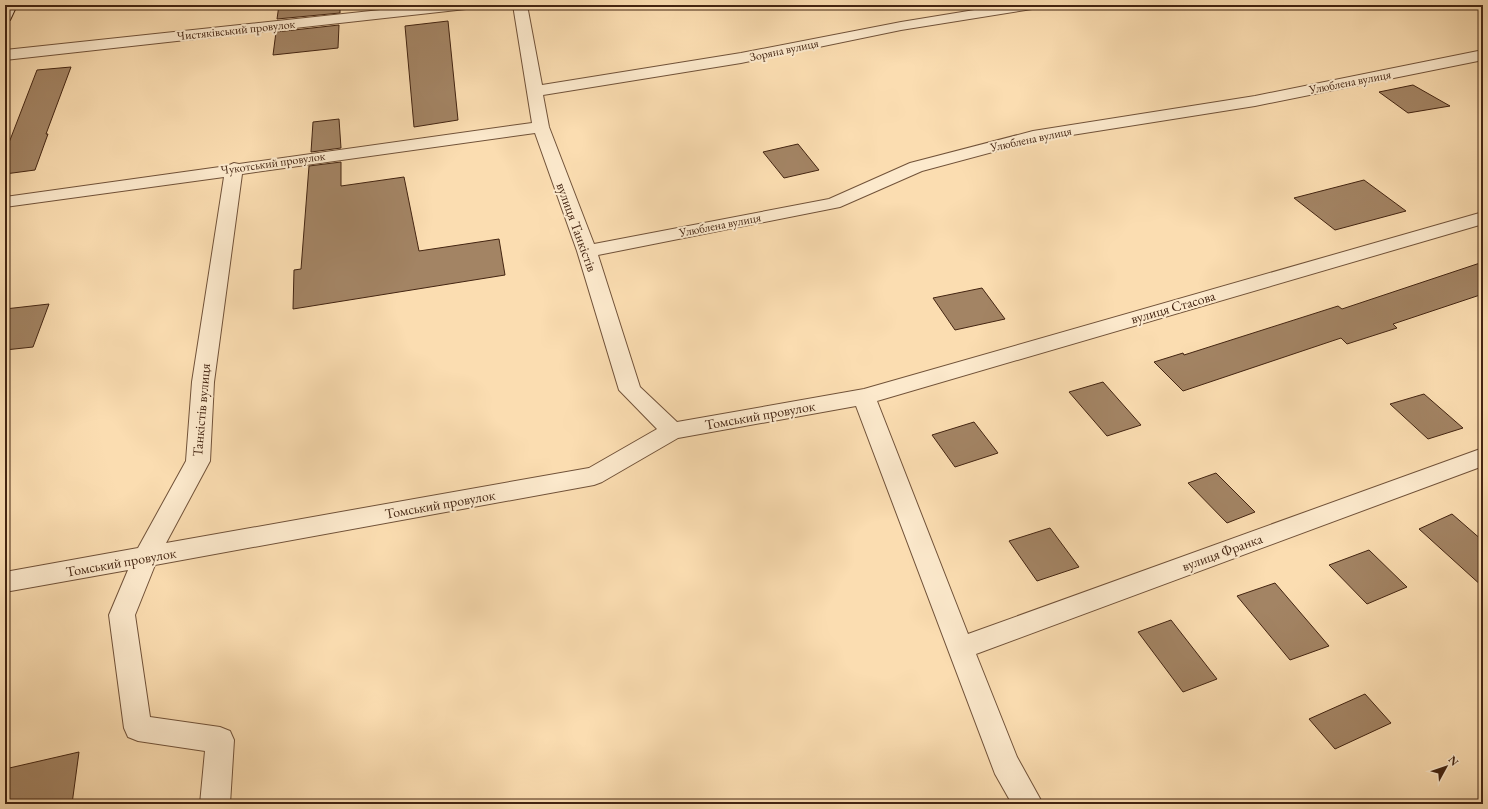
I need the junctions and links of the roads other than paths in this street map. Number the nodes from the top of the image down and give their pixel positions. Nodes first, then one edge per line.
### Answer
1 (10, 5) edge
2 (466, 5) edge
3 (520, 5) edge
4 (1032, 5) edge
5 (5, 17) edge
6 (5, 55) edge
7 (1483, 55) edge
8 (536, 91) junction
9 (541, 127) junction
10 (234, 168) junction
11 (5, 202) edge
12 (1483, 218) edge
13 (587, 251) junction
14 (864, 397) junction
15 (672, 431) junction
16 (1483, 457) edge
17 (146, 557) junction
18 (5, 582) edge
19 (960, 648) junction
20 (215, 804) edge
21 (1028, 804) edge

1 - 5 street
2 - 6 street, Чистяківський провулок
3 - 8 street, вулиця Танкістів
4 - 8 street, Зоряна вулиця
7 - 13 street, Улюблена вулиця
8 - 9 street, вулиця Танкістів
9 - 10 street, Чукотський провулок
9 - 13 street, вулиця Танкістів
10 - 11 street, Чукотський провулок
10 - 17 street, Танкістів вулиця
12 - 14 street, вулиця Стасова
13 - 15 street, вулиця Танкістів
14 - 15 street, Томський провулок
14 - 19 street
15 - 17 street, Томський провулок
16 - 19 street, вулиця Франка
17 - 18 street, Томський провулок
17 - 20 street, Танкістів вулиця
19 - 21 street

